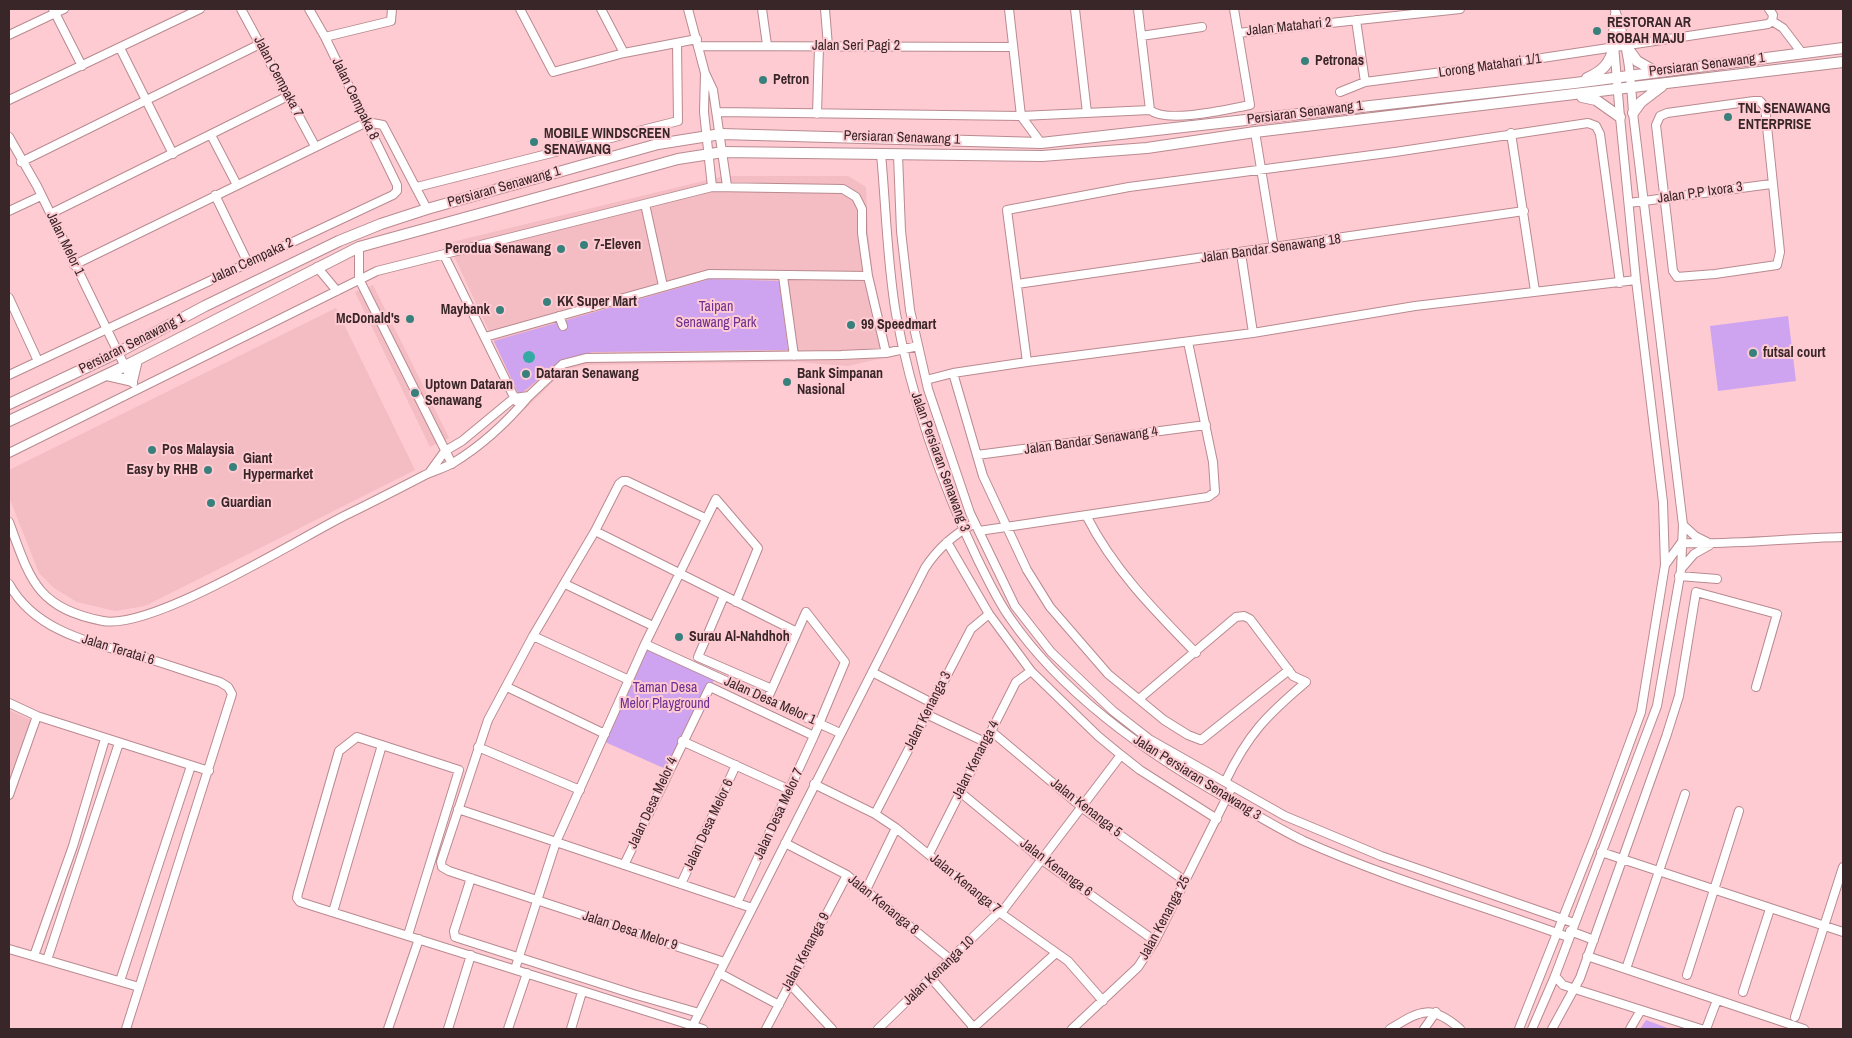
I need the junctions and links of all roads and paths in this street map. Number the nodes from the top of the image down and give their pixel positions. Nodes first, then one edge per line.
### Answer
1 (64, 9) edge
2 (200, 9) edge
3 (241, 9) edge
4 (309, 9) edge
5 (392, 9) edge
6 (520, 9) edge
7 (601, 9) edge
8 (688, 9) edge
9 (762, 9) edge
10 (825, 9) edge
11 (1009, 9) edge
12 (1075, 9) edge
13 (1138, 9) edge
14 (1234, 9) edge
15 (1460, 9) edge
16 (1769, 9) edge
17 (1615, 10) edge
18 (54, 11) edge
19 (1356, 20) junction
20 (1772, 21) junction
21 (1202, 27) dead end
22 (1238, 32) junction
23 (9, 35) edge
24 (1141, 36) junction
25 (326, 37) junction
26 (677, 43) junction
27 (698, 43) junction
28 (260, 44) junction
29 (767, 45) junction
30 (819, 46) junction
31 (828, 46) junction
32 (1626, 46) junction
33 (1013, 47) junction
34 (120, 48) junction
35 (1614, 48) junction
36 (1843, 48) edge
37 (624, 53) junction
38 (1802, 54) junction
39 (1843, 62) edge
40 (82, 66) junction
41 (1656, 72) junction
42 (706, 73) junction
43 (1630, 75) junction
44 (1617, 78) junction
45 (1365, 82) junction
46 (1580, 82) junction
47 (1665, 84) junction
48 (1631, 89) junction
49 (1618, 90) junction
50 (1340, 92) dead end
51 (1577, 95) junction
52 (288, 96) junction
53 (9, 100) edge
54 (147, 101) junction
55 (1150, 110) junction
56 (718, 112) junction
57 (1087, 113) junction
58 (1633, 113) junction
59 (817, 114) junction
60 (1021, 116) junction
61 (1620, 117) junction
62 (367, 122) junction
63 (1255, 132) junction
64 (1511, 133) junction
65 (721, 134) junction
66 (211, 135) junction
67 (706, 136) junction
68 (9, 138) edge
69 (1041, 143) junction
70 (315, 146) junction
71 (723, 152) junction
72 (173, 154) junction
73 (708, 154) junction
74 (880, 154) junction
75 (898, 155) junction
76 (21, 162) junction
77 (1260, 169) junction
78 (1772, 184) junction
79 (237, 185) junction
80 (727, 186) junction
81 (417, 187) junction
82 (712, 187) junction
83 (397, 190) joint
84 (41, 196) junction
85 (214, 196) junction
86 (1666, 198) junction
87 (1643, 201) junction
88 (1629, 202) junction
89 (645, 204) junction
90 (427, 209) junction
91 (9, 211) edge
92 (1524, 211) junction
93 (50, 214) junction
94 (359, 247) junction
95 (1274, 248) junction
96 (1241, 253) junction
97 (444, 255) junction
98 (248, 263) junction
99 (74, 264) junction
100 (317, 267) junction
101 (783, 276) junction
102 (868, 276) junction
103 (359, 279) junction
104 (1636, 280) junction
105 (1620, 282) junction
106 (1017, 284) junction
107 (663, 286) junction
108 (1536, 291) junction
109 (337, 292) junction
110 (9, 298) edge
111 (559, 316) junction
112 (562, 326) dead end
113 (106, 330) junction
114 (1253, 333) junction
115 (485, 337) junction
116 (1188, 342) junction
117 (918, 346) junction
118 (905, 349) junction
119 (117, 353) junction
120 (886, 353) junction
121 (794, 356) junction
122 (138, 360) junction
123 (38, 361) junction
124 (1027, 362) junction
125 (124, 366) junction
126 (953, 373) junction
127 (105, 374) junction
128 (9, 375) edge
129 (926, 380) junction
130 (132, 381) junction
131 (137, 391) junction
132 (530, 396) junction
133 (514, 398) junction
134 (9, 404) edge
135 (521, 407) junction
136 (9, 421) edge
137 (1206, 425) junction
138 (445, 451) junction
139 (9, 453) edge
140 (976, 456) junction
141 (452, 464) junction
142 (427, 474) junction
143 (1087, 517) junction
144 (704, 518) junction
145 (9, 522) edge
146 (975, 523) junction
147 (1683, 525) junction
148 (1006, 526) junction
149 (963, 529) junction
150 (595, 531) junction
151 (979, 531) junction
152 (1843, 537) edge
153 (947, 542) junction
154 (1681, 543) junction
155 (1712, 544) junction
156 (1665, 565) junction
157 (1680, 573) junction
158 (681, 574) junction
159 (1717, 578) dead end
160 (9, 584) edge
161 (565, 584) junction
162 (724, 596) junction
163 (736, 602) junction
164 (989, 614) junction
165 (653, 626) junction
166 (797, 632) junction
167 (533, 636) junction
168 (645, 644) junction
169 (1196, 653) junction
170 (1289, 670) junction
171 (1031, 671) junction
172 (872, 672) junction
173 (629, 680) junction
174 (507, 687) junction
175 (1756, 687) dead end
176 (772, 689) junction
177 (1139, 699) junction
178 (767, 700) junction
179 (9, 703) edge
180 (932, 703) junction
181 (926, 714) junction
182 (37, 716) junction
183 (820, 724) junction
184 (991, 731) junction
185 (840, 733) junction
186 (605, 734) junction
187 (814, 736) junction
188 (105, 739) junction
189 (682, 741) junction
190 (985, 742) junction
191 (119, 743) junction
192 (382, 745) junction
193 (478, 747) junction
194 (1121, 755) junction
195 (736, 765) junction
196 (191, 766) junction
197 (209, 771) junction
198 (1224, 782) junction
199 (814, 784) junction
200 (1232, 787) junction
201 (580, 790) junction
202 (790, 790) junction
203 (960, 792) junction
204 (1685, 794) dead end
205 (9, 795) edge
206 (1227, 799) junction
207 (1081, 807) junction
208 (458, 809) junction
209 (1739, 811) dead end
210 (875, 814) junction
211 (1217, 819) junction
212 (896, 828) junction
213 (556, 842) junction
214 (785, 843) junction
215 (1601, 852) junction
216 (929, 854) junction
217 (1042, 860) junction
218 (1623, 860) junction
219 (624, 865) junction
220 (1843, 867) edge
221 (1660, 872) junction
222 (847, 875) junction
223 (471, 878) junction
224 (1185, 881) junction
225 (681, 884) junction
226 (866, 890) junction
227 (1714, 890) junction
228 (536, 899) junction
229 (737, 903) junction
230 (752, 908) junction
231 (1770, 909) junction
232 (333, 912) junction
233 (1000, 912) junction
234 (1561, 919) junction
235 (1574, 923) junction
236 (1824, 926) junction
237 (1556, 932) junction
238 (1843, 932) edge
239 (1569, 934) junction
240 (408, 935) junction
241 (419, 939) junction
242 (1594, 940) junction
243 (1154, 941) junction
244 (9, 949) edge
245 (1056, 953) junction
246 (471, 955) junction
247 (34, 956) junction
248 (519, 956) junction
249 (1587, 956) junction
250 (950, 959) junction
251 (47, 960) junction
252 (724, 962) junction
253 (515, 969) junction
254 (1626, 970) junction
255 (527, 973) junction
256 (719, 973) junction
257 (1688, 975) dead end
258 (1555, 976) junction
259 (931, 978) junction
260 (120, 981) junction
261 (790, 984) junction
262 (140, 987) junction
263 (1575, 990) junction
264 (582, 992) junction
265 (1743, 992) dead end
266 (1717, 1000) junction
267 (1103, 1001) junction
268 (779, 1005) junction
269 (1641, 1010) junction
270 (1436, 1012) junction
271 (699, 1013) junction
272 (1795, 1017) dead end
273 (693, 1025) junction
274 (1682, 1026) edge
275 (126, 1029) edge
276 (388, 1029) edge
277 (448, 1029) edge
278 (508, 1029) edge
279 (570, 1029) edge
280 (703, 1029) edge
281 (766, 1029) edge
282 (832, 1029) edge
283 (878, 1029) edge
284 (974, 1029) edge
285 (1072, 1029) edge
286 (1390, 1029) edge
287 (1424, 1029) edge
288 (1460, 1029) edge
289 (1519, 1029) edge
290 (1532, 1029) edge
291 (1552, 1029) edge
292 (1630, 1029) edge
293 (1701, 1029) edge
294 (1706, 1029) edge
295 (1804, 1029) edge

1 - 18 street
2 - 34 street
3 - 28 street, Jalan Cempaka 7
4 - 25 street, Jalan Cempaka 8
5 - 25 street
6 - 37 street, Jalan Seri Pagi 2
7 - 37 street
8 - 27 street
9 - 29 street
10 - 31 street
11 - 33 street
12 - 57 street
13 - 24 street
14 - 22 street
15 - 19 street, Jalan Matahari 2
16 - 20 street
17 - 32 street
17 - 35 street
18 - 23 street
18 - 40 street
19 - 22 street, Jalan Matahari 2
19 - 45 street
20 - 32 street, Lorong Matahari 1/1
20 - 38 street
21 - 24 street
22 - 55 street
24 - 55 street
25 - 62 street, Jalan Cempaka 8
26 - 27 street, Jalan Seri Pagi 2
26 - 37 street, Jalan Seri Pagi 2
26 - 81 street
27 - 29 street, Jalan Seri Pagi 2
27 - 42 street
28 - 52 street, Jalan Cempaka 7
28 - 54 street
29 - 30 street, Jalan Seri Pagi 2
30 - 31 street, Jalan Seri Pagi 2
30 - 59 street
31 - 33 street, Jalan Seri Pagi 2
32 - 35 street, Lorong Matahari 1/1
32 - 41 main road
32 - 43 street
33 - 60 street
34 - 40 street
34 - 54 street
35 - 44 street
35 - 45 street, Lorong Matahari 1/1
35 - 46 main road
36 - 38 main road, Persiaran Senawang 1
38 - 41 main road, Persiaran Senawang 1
39 - 47 main road, Persiaran Senawang 1
40 - 53 street
41 - 43 main road, Persiaran Senawang 1
42 - 56 street
42 - 67 street
43 - 44 main road, Persiaran Senawang 1
43 - 48 street
44 - 46 main road, Persiaran Senawang 1
44 - 49 street
45 - 50 street, Lorong Matahari 1/1
46 - 69 main road, Persiaran Senawang 1
47 - 48 main road, Persiaran Senawang 1
47 - 58 main road
48 - 49 main road, Persiaran Senawang 1
48 - 58 street
49 - 51 main road, Persiaran Senawang 1
49 - 61 street
51 - 61 main road
51 - 63 main road, Persiaran Senawang 1
52 - 66 street
52 - 70 street, Jalan Cempaka 7
54 - 72 street
54 - 76 street
55 - 57 street
56 - 59 street
56 - 65 street
57 - 60 street
58 - 87 street
59 - 60 street
60 - 69 street
61 - 88 street
62 - 70 street
62 - 81 street
62 - 83 street, Jalan Cempaka 8
63 - 75 main road, Persiaran Senawang 1
63 - 77 street
64 - 77 street
64 - 92 street
64 - 105 street
65 - 67 main road, Persiaran Senawang 1
65 - 69 main road, Persiaran Senawang 1
65 - 71 street
66 - 72 street
66 - 79 street
67 - 73 street
67 - 90 main road, Persiaran Senawang 1
68 - 76 street, Jalan Melor 1
70 - 79 street
71 - 73 main road, Persiaran Senawang 1
71 - 74 main road, Persiaran Senawang 1
71 - 80 street
72 - 93 street
73 - 82 street
73 - 94 main road, Persiaran Senawang 1
74 - 75 main road, Persiaran Senawang 1
74 - 118 street, Jalan Persiaran Senawang 3
75 - 117 street, Jalan Persiaran Senawang 3
76 - 84 street, Jalan Melor 1
77 - 95 street
77 - 106 street
78 - 86 street, Jalan P.P Ixora 3
78 - 86 street
78 - 86 street
79 - 85 street
80 - 82 street
80 - 102 street
81 - 90 street
82 - 89 street
83 - 98 street, Jalan Cempaka 2
84 - 91 street
84 - 93 street, Jalan Melor 1
85 - 98 street
85 - 99 street
86 - 87 street, Jalan P.P Ixora 3
87 - 88 street, Jalan P.P Ixora 3
87 - 147 street
88 - 104 street
89 - 97 street
89 - 107 street
90 - 119 main road, Persiaran Senawang 1
92 - 95 street, Jalan Bandar Senawang 18
92 - 108 street
93 - 99 street, Jalan Melor 1
94 - 100 main road, Persiaran Senawang 1
94 - 103 street
95 - 96 street, Jalan Bandar Senawang 18
96 - 106 street, Jalan Bandar Senawang 18
96 - 114 street
97 - 103 street
97 - 115 street
98 - 113 street, Jalan Cempaka 2
99 - 113 street, Jalan Melor 1
100 - 109 street
100 - 122 main road, Persiaran Senawang 1
101 - 102 street
101 - 107 street
101 - 121 street
102 - 120 street
103 - 109 street
103 - 138 street
104 - 105 street
104 - 156 street
105 - 108 street
106 - 124 street
107 - 111 street
108 - 114 street
109 - 131 street
110 - 123 street
111 - 112 street
111 - 115 street
113 - 119 street, Jalan Melor 1
113 - 123 street, Jalan Cempaka 2
114 - 116 street
115 - 133 street
116 - 124 street
116 - 137 street
117 - 118 street
117 - 129 street, Jalan Persiaran Senawang 3
118 - 120 street
118 - 149 street, Jalan Persiaran Senawang 3
119 - 125 street, Jalan Melor 1
119 - 134 main road, Persiaran Senawang 1
120 - 121 street
121 - 132 street
122 - 125 main road, Persiaran Senawang 1
122 - 130 main road
123 - 128 street, Jalan Cempaka 2
124 - 126 street
125 - 127 main road, Persiaran Senawang 1
125 - 130 street, Jalan Melor 1
126 - 129 street
126 - 140 street
127 - 130 main road
127 - 136 main road, Persiaran Senawang 1
129 - 146 street, Jalan Persiaran Senawang 3
130 - 131 street, Jalan Melor 1
131 - 139 street
132 - 133 street
132 - 135 street
133 - 135 street
133 - 138 street
135 - 141 street
137 - 140 street, Jalan Bandar Senawang 4
137 - 143 street
138 - 141 street
138 - 142 street
140 - 148 street
141 - 142 street
142 - 145 street
143 - 148 street
143 - 169 street
144 - 150 street
144 - 158 street
144 - 163 street
146 - 149 street
146 - 151 street, Jalan Persiaran Senawang 3
147 - 154 street
147 - 155 street
148 - 151 street
148 - 177 street
149 - 153 street
149 - 206 street, Jalan Persiaran Senawang 3
150 - 158 street
150 - 161 street
151 - 198 street, Jalan Persiaran Senawang 3
152 - 155 street
153 - 164 street
153 - 172 street
154 - 155 street
154 - 156 street
154 - 157 street
155 - 157 street
156 - 234 street
157 - 159 street
157 - 215 street
158 - 162 street
158 - 165 street
160 - 197 street, Jalan Teratai 6
161 - 165 street
161 - 167 street
162 - 163 street
162 - 176 street
163 - 166 street
164 - 171 street
164 - 180 street, Jalan Kenanga 3
165 - 168 street
166 - 176 street
166 - 183 street, Jalan Desa Melor 7
167 - 173 street
167 - 174 street
168 - 173 street
168 - 178 street, Jalan Desa Melor 1
169 - 170 street
169 - 177 street
170 - 177 street
170 - 198 street
171 - 184 street, Jalan Kenanga 4
171 - 194 street
172 - 180 street
172 - 185 street
173 - 186 street
174 - 186 street
174 - 193 street
175 - 218 street
176 - 178 street
178 - 183 street, Jalan Desa Melor 1
179 - 182 street
180 - 181 street, Jalan Kenanga 3
181 - 190 street
181 - 210 street, Jalan Kenanga 3
182 - 188 street
182 - 205 street
183 - 185 street, Jalan Desa Melor 1
183 - 187 street, Jalan Desa Melor 7
184 - 190 street, Jalan Kenanga 4
184 - 207 street, Jalan Kenanga 5
185 - 199 street
186 - 201 street
187 - 189 street, Jalan Desa Melor 4
187 - 202 street, Jalan Desa Melor 7
188 - 191 street
188 - 247 street
189 - 195 street
189 - 219 street, Jalan Desa Melor 4
190 - 203 street, Jalan Kenanga 4
191 - 196 street
191 - 251 street
192 - 232 street
192 - 232 street
192 - 240 street
193 - 201 street
193 - 208 street
194 - 207 street, Jalan Kenanga 10
194 - 211 street
195 - 202 street
195 - 225 street, Jalan Desa Melor 6
196 - 197 street
196 - 260 street
197 - 262 street
198 - 200 street, Jalan Persiaran Senawang 3
199 - 210 street, Jalan Kenanga 7
199 - 214 street
200 - 206 street, Jalan Kenanga 25
200 - 234 street, Jalan Persiaran Senawang 3
201 - 213 street
202 - 229 street, Jalan Desa Melor 7
203 - 216 street, Jalan Kenanga 4
203 - 217 street, Jalan Kenanga 6
204 - 221 street
206 - 211 street, Jalan Kenanga 25
206 - 237 street, Jalan Persiaran Senawang 3
207 - 217 street, Jalan Kenanga 10
207 - 224 street, Jalan Kenanga 5
208 - 213 street
208 - 223 street, Jalan Desa Melor 9
209 - 227 street
210 - 212 street, Jalan Kenanga 7
211 - 224 street, Jalan Kenanga 25
212 - 216 street, Jalan Kenanga 7
212 - 226 street
213 - 219 street
213 - 228 street
214 - 222 street, Jalan Kenanga 8
214 - 230 street
215 - 218 street
215 - 235 street
216 - 233 street, Jalan Kenanga 7
217 - 233 street, Jalan Kenanga 10
217 - 243 street, Jalan Kenanga 6
218 - 221 street
218 - 242 street
219 - 225 street
220 - 236 street
221 - 227 street
221 - 254 street
222 - 226 street, Jalan Kenanga 8
222 - 261 street, Jalan Kenanga 9
223 - 228 street, Jalan Desa Melor 9
223 - 248 street
224 - 243 street, Jalan Kenanga 25
225 - 229 street
226 - 250 street, Jalan Kenanga 8
227 - 231 street
227 - 257 street
228 - 248 street
228 - 252 street, Jalan Desa Melor 9
229 - 230 street
230 - 252 street
231 - 236 street
231 - 265 street
232 - 240 street
233 - 245 street, Jalan Kenanga 7
233 - 250 street, Jalan Kenanga 10
234 - 235 street, Jalan Persiaran Senawang 3
234 - 237 street
235 - 239 street
236 - 238 street
236 - 272 street
237 - 239 street, Jalan Persiaran Senawang 3
237 - 289 street
239 - 242 street, Jalan Persiaran Senawang 3
239 - 258 street
240 - 241 street
241 - 246 street
241 - 276 street
242 - 249 street
243 - 267 street, Jalan Kenanga 25
244 - 247 street
245 - 267 street, Jalan Kenanga 7
245 - 284 street
246 - 253 street
246 - 277 street
247 - 251 street
248 - 253 street
248 - 271 street
249 - 254 street
249 - 263 street
250 - 259 street, Jalan Kenanga 10
251 - 260 street
252 - 256 street
253 - 255 street
254 - 266 street
255 - 264 street
255 - 278 street
256 - 268 street
256 - 271 street
258 - 263 street
258 - 290 street
259 - 283 street, Jalan Kenanga 10
259 - 284 street
260 - 262 street
261 - 268 street, Jalan Kenanga 9
261 - 282 street
262 - 275 street
263 - 269 street
263 - 291 street
264 - 273 street
264 - 279 street
266 - 294 street
266 - 295 street
267 - 285 street, Jalan Kenanga 25
268 - 281 street, Jalan Kenanga 9
269 - 274 street
269 - 292 street
270 - 286 street
270 - 287 street
270 - 288 street
271 - 273 street
273 - 280 street
274 - 293 street

